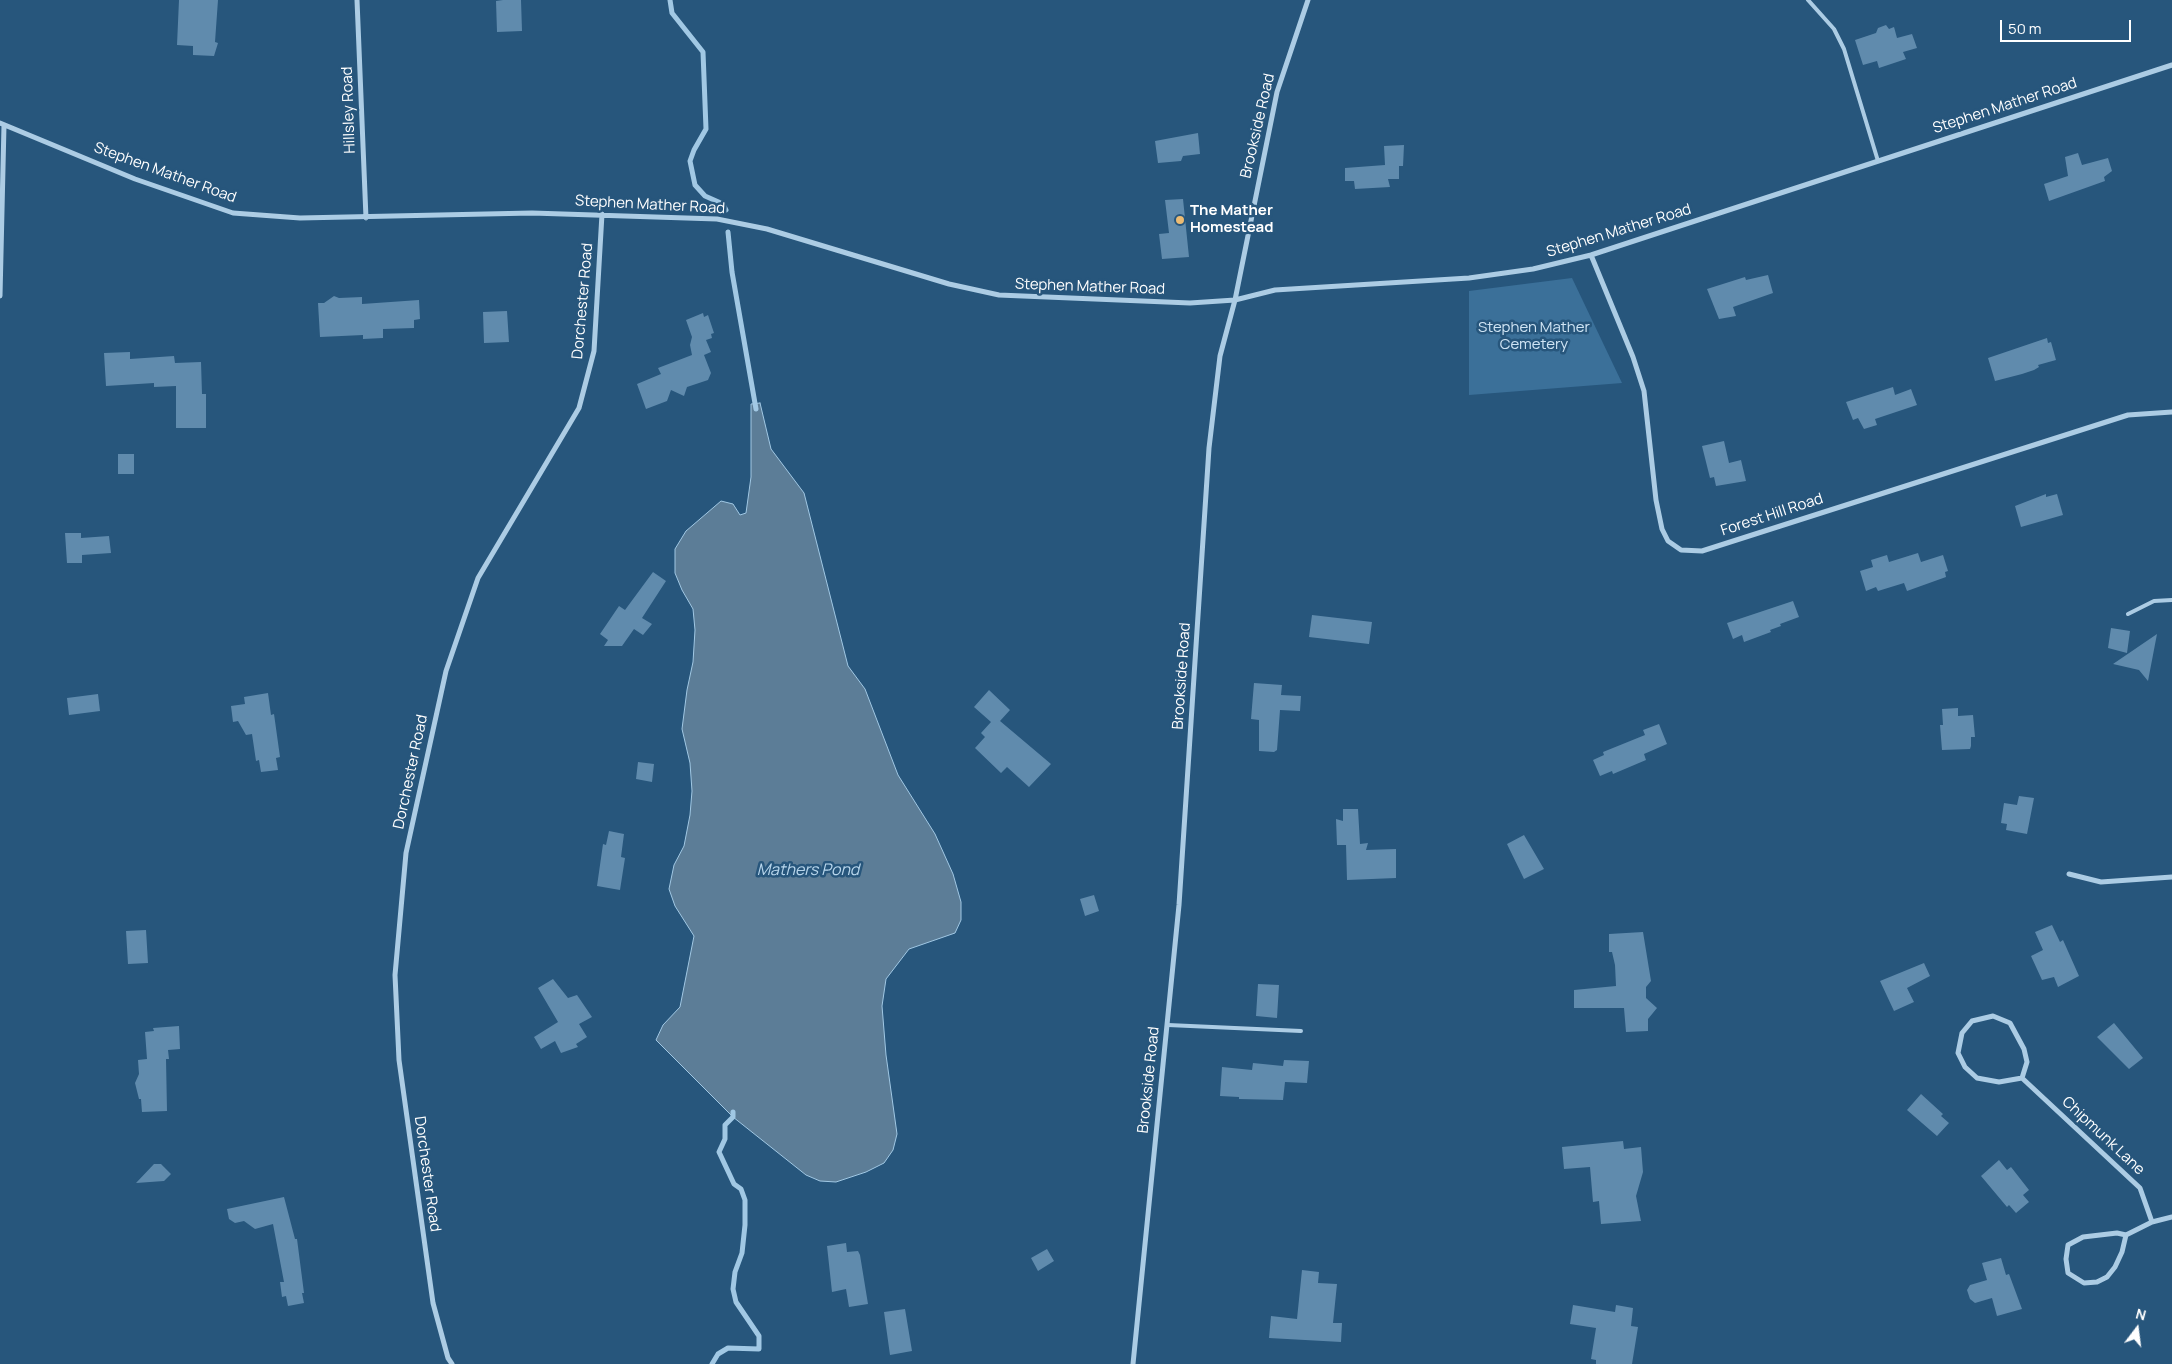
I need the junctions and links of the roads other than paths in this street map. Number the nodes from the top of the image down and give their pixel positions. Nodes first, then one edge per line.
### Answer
1 (356, 0) edge
2 (1308, 0) edge
3 (1808, 0) edge
4 (2172, 65) edge
5 (2, 124) edge
6 (1878, 161) junction
7 (602, 214) junction
8 (366, 218) junction
9 (1591, 255) junction
10 (0, 296) edge
11 (1234, 300) junction
12 (2172, 412) edge
13 (2172, 600) edge
14 (2128, 614) dead end
15 (2069, 874) dead end
16 (2172, 877) edge
17 (1168, 1025) junction
18 (1301, 1031) dead end
19 (2022, 1078) junction
20 (2172, 1217) edge
21 (2152, 1222) junction
22 (2126, 1235) junction
23 (452, 1364) edge
24 (1133, 1364) edge

1 - 8 street, Hillsley Road
2 - 11 street, Brookside Road
3 - 6 lane
4 - 6 street, Stephen Mather Road
5 - 8 street, Stephen Mather Road
5 - 10 street
6 - 9 street, Stephen Mather Road
7 - 8 street, Stephen Mather Road
7 - 11 street, Stephen Mather Road
7 - 23 street, Dorchester Road
9 - 11 street, Stephen Mather Road
9 - 12 street, Forest Hill Road
11 - 17 street, Brookside Road
13 - 14 lane
15 - 16 street
17 - 18 lane
17 - 24 street, Brookside Road
19 - 19 street
19 - 21 street, Chipmunk Lane
20 - 21 street
21 - 22 street
22 - 22 street

